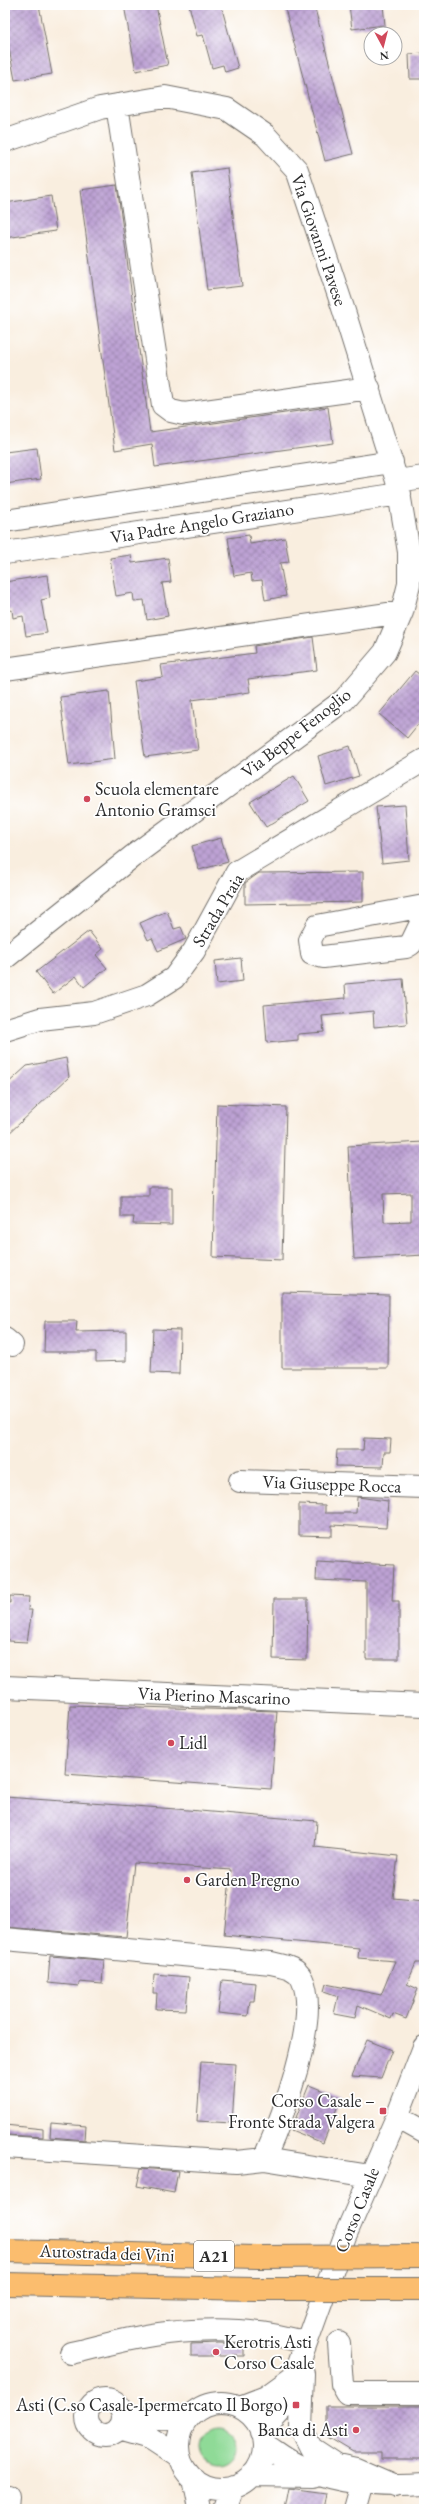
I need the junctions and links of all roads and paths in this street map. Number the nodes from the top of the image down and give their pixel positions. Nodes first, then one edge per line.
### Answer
1 (117, 104) junction
2 (5, 141) edge
3 (369, 388) junction
4 (424, 477) edge
5 (396, 479) junction
6 (5, 521) edge
7 (5, 553) edge
8 (402, 612) junction
9 (5, 670) edge
10 (424, 760) edge
11 (424, 906) edge
12 (424, 917) edge
13 (5, 958) edge
14 (5, 1030) edge
15 (240, 1481) dead end
16 (424, 1487) edge
17 (5, 1687) edge
18 (423, 1705) edge
19 (5, 1939) edge
20 (424, 2047) edge
21 (397, 2117) junction
22 (424, 2132) edge
23 (5, 2147) edge
24 (264, 2159) junction
25 (370, 2176) junction
26 (5, 2251) edge
27 (424, 2256) edge
28 (5, 2284) edge
29 (424, 2289) edge
30 (339, 2343) dead end
31 (71, 2353) dead end
32 (301, 2360) junction
33 (424, 2393) edge
34 (240, 2407) junction
35 (187, 2418) junction
36 (263, 2438) junction
37 (179, 2457) junction
38 (252, 2475) junction
39 (335, 2478) junction
40 (194, 2480) junction
41 (362, 2484) junction
42 (424, 2484) edge
43 (395, 2486) junction
44 (233, 2487) junction
45 (200, 2509) edge
46 (225, 2509) edge
47 (355, 2509) edge

1 - 2 street, Via Giovanni Pavese
1 - 3 street, Via Giovanni Pavese
1 - 3 street
3 - 5 street, Via Giovanni Pavese
4 - 5 street, Via Padre Angelo Graziano
5 - 6 street, Via Padre Angelo Graziano
5 - 7 street, Via Padre Angelo Graziano
5 - 8 street, Via Beppe Fenoglio
8 - 9 street
8 - 13 street, Via Beppe Fenoglio
10 - 14 street, Strada Praia
11 - 12 street
15 - 16 street, Via Giuseppe Rocca
17 - 18 street, Via Pierino Mascarino
19 - 24 street
20 - 21 street, Corso Casale
21 - 22 street
21 - 25 street, Corso Casale
23 - 24 street
24 - 25 street
25 - 32 street, Corso Casale
26 - 27 highway, Autostrada dei Vini / A21, bridge
28 - 29 highway, Autostrada dei Vini / A21, bridge
30 - 33 street
31 - 32 street
32 - 34 street
32 - 36 street, Corso Casale
32 - 43 street
34 - 35 street
34 - 36 street
35 - 37 street
35 - 37 street
36 - 38 street
36 - 39 street
37 - 40 street
38 - 39 street
38 - 44 street
39 - 41 street
40 - 44 street
40 - 45 street
41 - 43 street
41 - 47 street
42 - 43 street
44 - 46 street

